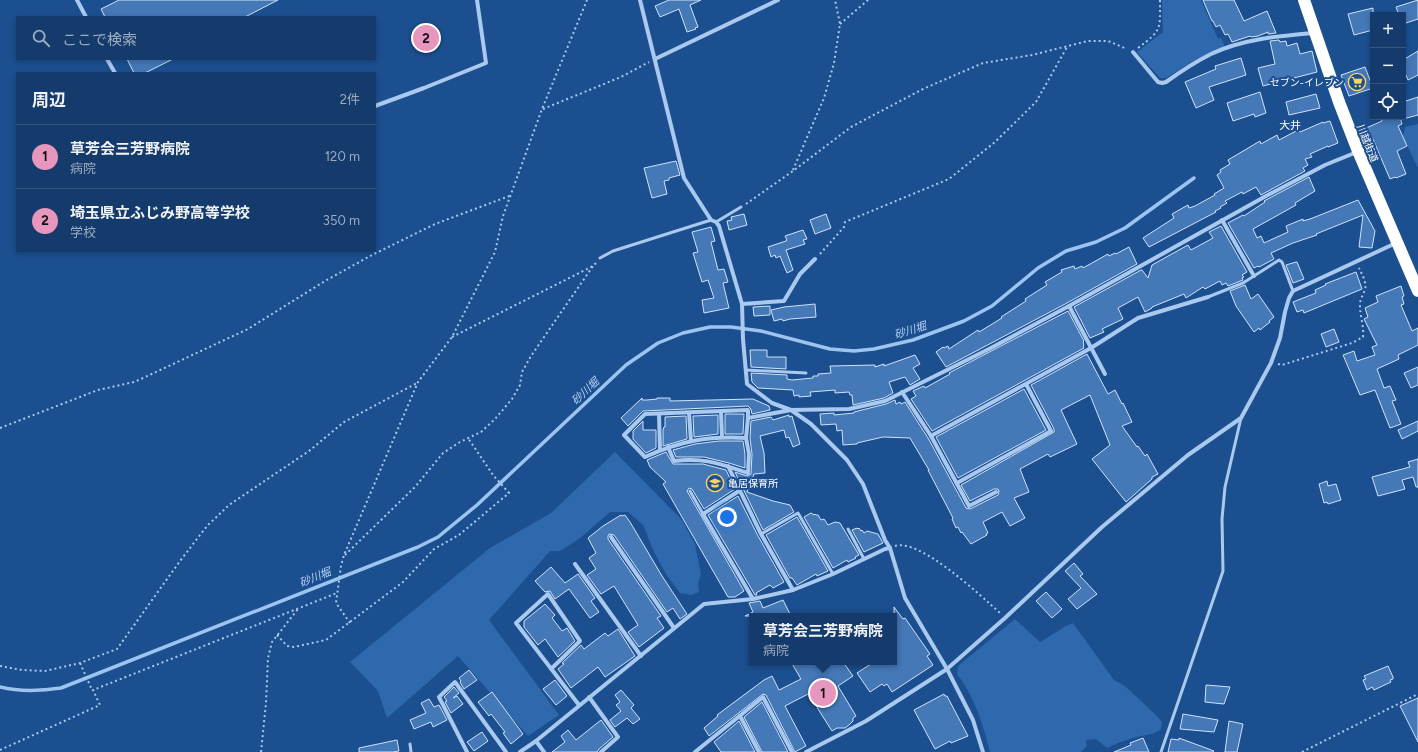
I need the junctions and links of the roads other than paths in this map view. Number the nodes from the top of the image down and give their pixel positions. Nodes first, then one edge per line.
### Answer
1 (77, 0) edge
2 (477, 0) edge
3 (640, 0) edge
4 (778, 0) edge
5 (1307, 1) edge
6 (85, 16) edge
7 (1315, 33) junction
8 (1132, 52) road end
9 (655, 59) junction
10 (108, 60) edge
11 (114, 72) edge
12 (376, 106) edge
13 (1358, 151) junction
14 (742, 207) road end
15 (711, 220) junction
16 (1222, 220) junction
17 (716, 222) junction
18 (1396, 243) junction
19 (600, 258) road end
20 (815, 259) road end
21 (1254, 276) junction
22 (1293, 291) junction
23 (1418, 291) edge
24 (1208, 297) joint
25 (742, 304) junction
26 (1070, 306) junction
27 (1091, 348) junction
28 (746, 370) junction
29 (806, 373) dead end
30 (1105, 374) dead end
31 (1026, 384) junction
32 (902, 392) junction
33 (791, 410) junction
34 (721, 412) junction
35 (689, 413) junction
36 (659, 414) junction
37 (748, 418) junction
38 (1241, 418) junction
39 (930, 436) junction
40 (722, 437) junction
41 (746, 438) junction
42 (691, 441) junction
43 (668, 447) junction
44 (660, 450) junction
45 (728, 466) junction
46 (957, 483) junction
47 (690, 491) dead end
48 (739, 492) junction
49 (996, 492) dead end
50 (703, 514) junction
51 (848, 529) dead end
52 (761, 534) junction
53 (610, 536) dead end
54 (890, 548) junction
55 (864, 559) junction
56 (575, 564) dead end
57 (833, 574) junction
58 (793, 590) junction
59 (753, 599) junction
60 (674, 628) junction
61 (641, 656) junction
62 (551, 669) junction
63 (947, 669) junction
64 (589, 697) junction
65 (579, 705) junction
66 (740, 716) junction
67 (536, 741) junction
68 (410, 744) dead end
69 (411, 752) edge
70 (467, 752) edge
71 (506, 752) edge
72 (520, 752) edge
73 (544, 752) edge
74 (601, 752) edge
75 (695, 752) edge
76 (758, 752) edge
77 (792, 752) edge
78 (806, 752) edge
79 (984, 752) edge
80 (1161, 752) edge

1 - 6 street
2 - 12 street
3 - 9 street
4 - 9 street
5 - 7 highway, 川越街道
7 - 8 street
7 - 13 highway, 川越街道
9 - 15 street
10 - 11 street
13 - 16 street
13 - 18 highway, 川越街道
14 - 17 lane
15 - 17 street
15 - 19 lane
16 - 21 street
16 - 26 street
17 - 25 street
18 - 22 street
18 - 23 highway, 川越街道
20 - 25 street
21 - 22 lane
21 - 24 lane
22 - 38 street
24 - 27 street
25 - 28 street
26 - 27 street
26 - 32 street
27 - 30 street
27 - 31 street
28 - 29 lane
28 - 33 street
31 - 39 street
31 - 46 street
32 - 33 street
32 - 39 street
33 - 37 street
33 - 54 street
34 - 35 street
34 - 37 street
34 - 40 street
35 - 36 street
35 - 42 street
36 - 44 street
36 - 44 street
37 - 41 street
38 - 63 street
38 - 80 lane
39 - 46 street
40 - 41 street
40 - 42 street
41 - 45 street
42 - 43 street
43 - 44 street
43 - 45 street
45 - 48 street
46 - 49 street
47 - 50 lane
48 - 50 street
48 - 52 street
50 - 59 street
51 - 55 lane
52 - 57 lane
52 - 58 street
53 - 60 street
54 - 55 street
54 - 63 street
55 - 57 street
56 - 61 street
57 - 58 street
58 - 59 street
59 - 60 street
60 - 61 street
61 - 64 street
62 - 62 street
62 - 65 street
63 - 78 street
63 - 79 street
64 - 65 street
64 - 74 street
65 - 67 street
66 - 75 street
66 - 76 street
66 - 77 street
67 - 72 street
67 - 73 street
68 - 69 lane
70 - 71 street

